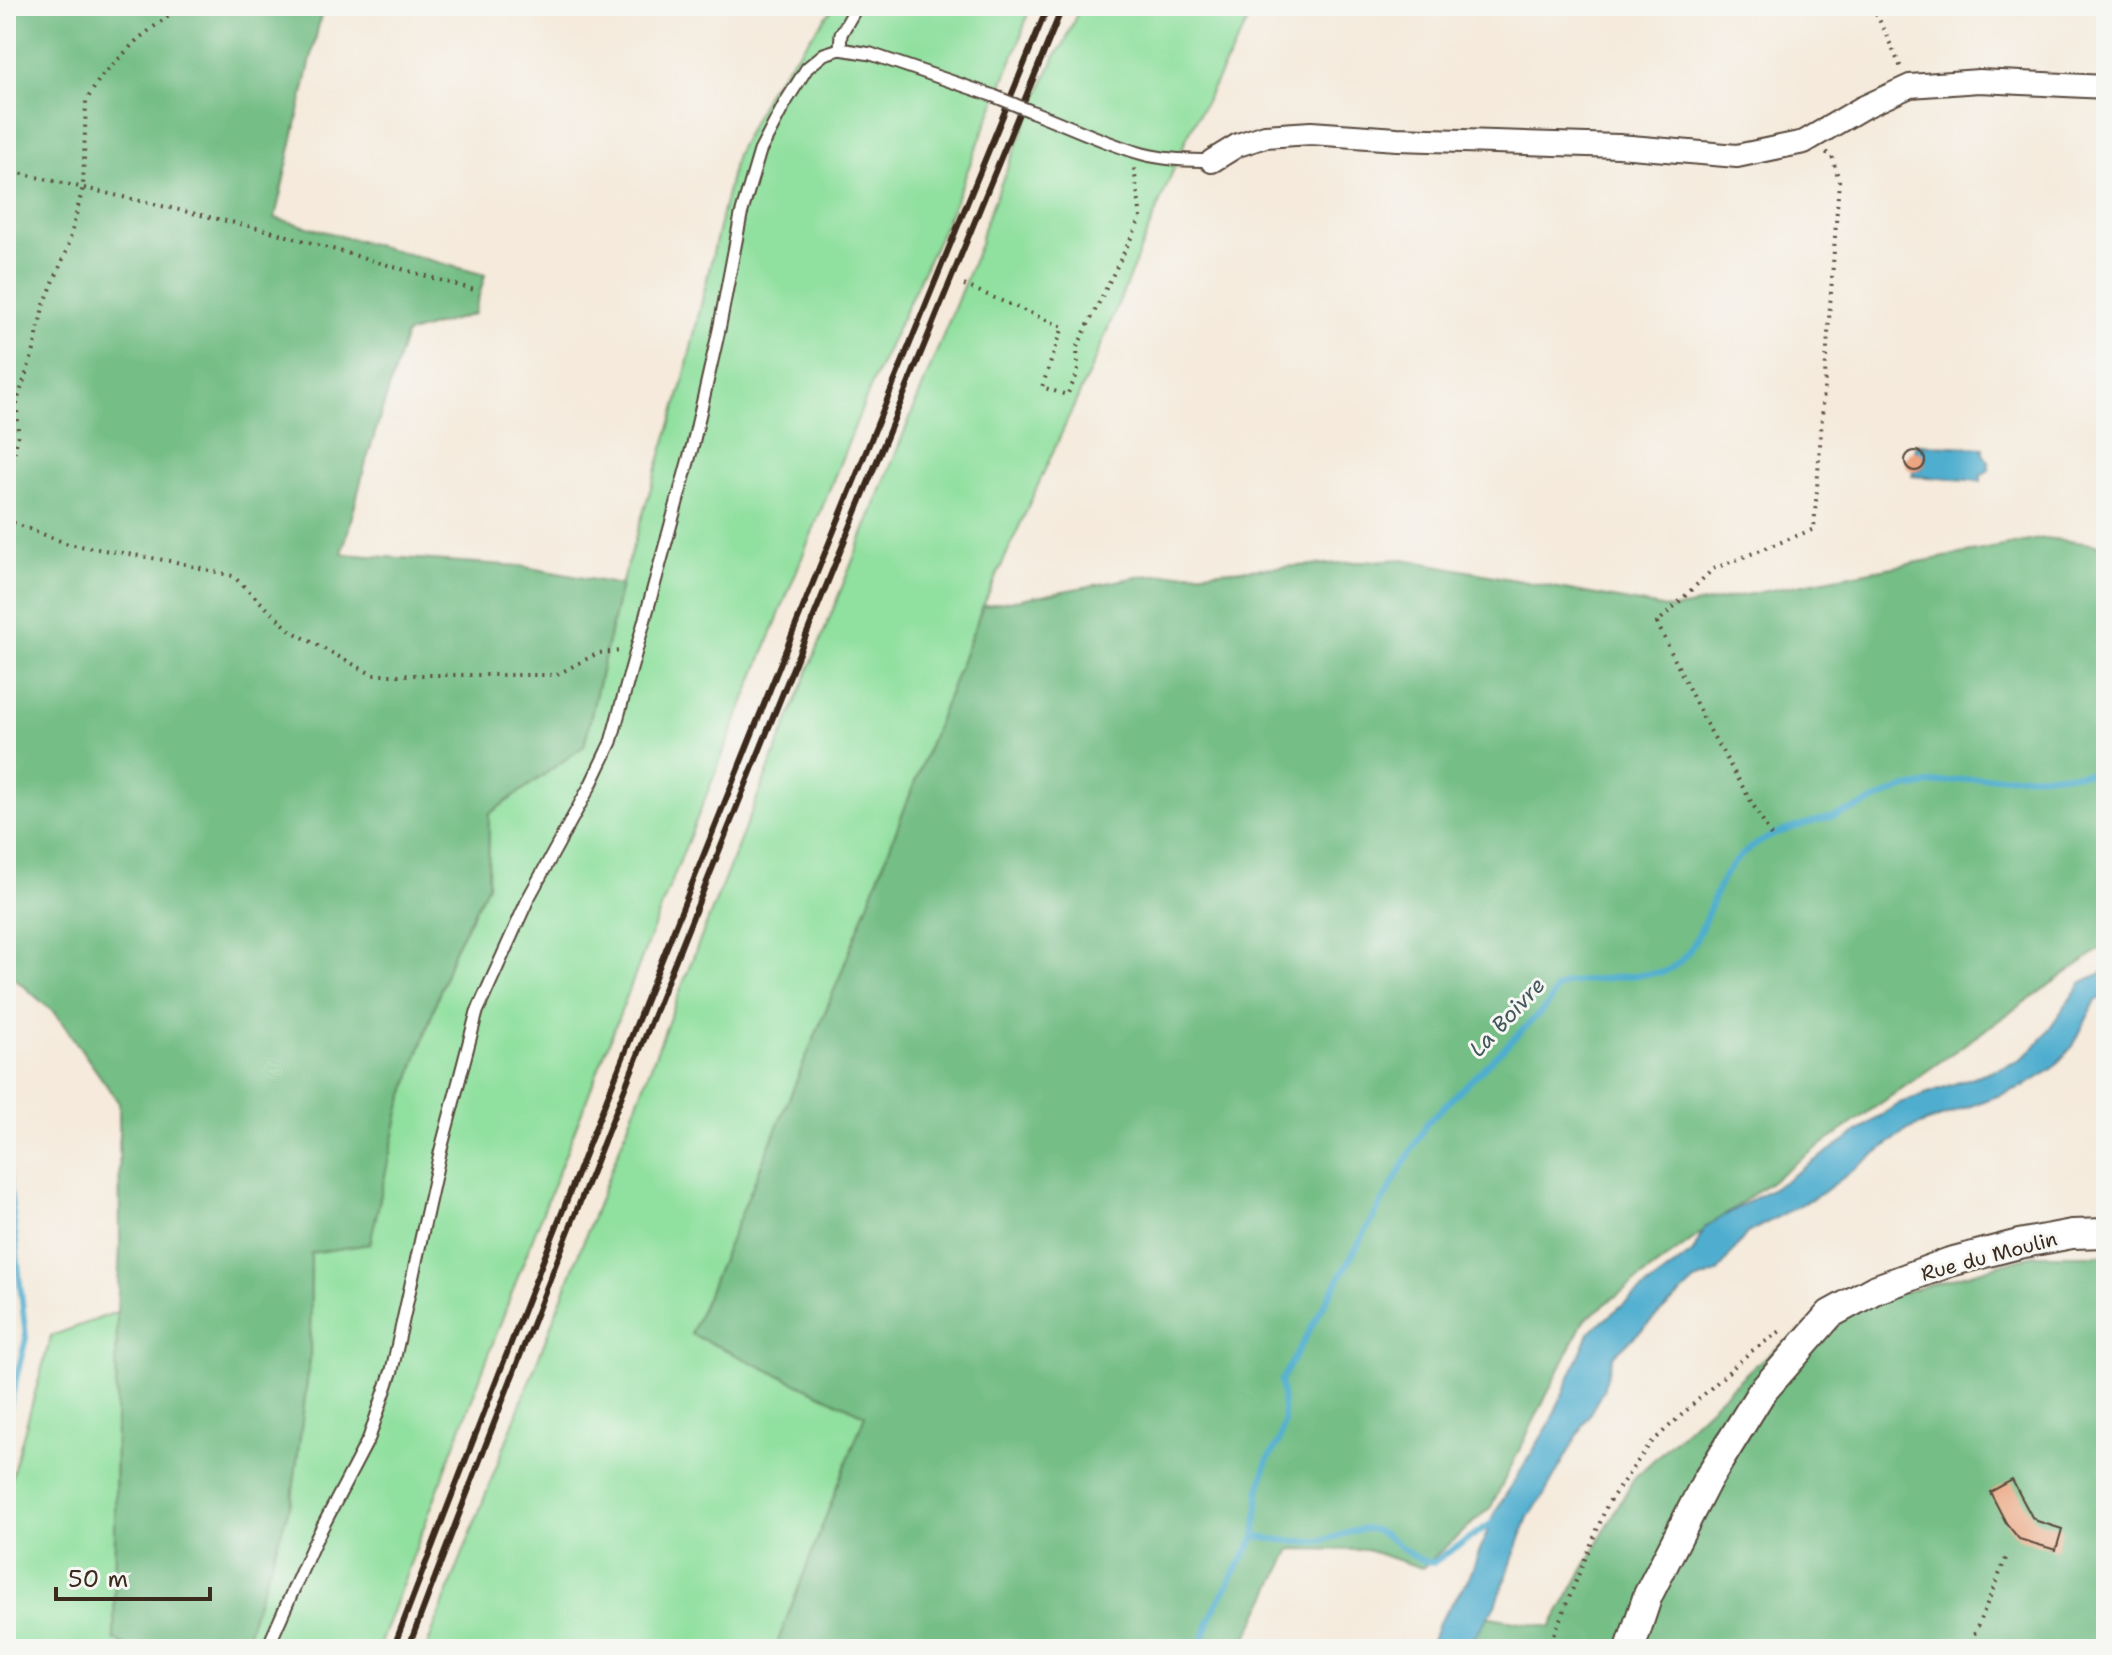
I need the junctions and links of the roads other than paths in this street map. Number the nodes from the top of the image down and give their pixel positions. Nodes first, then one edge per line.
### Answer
1 (857, 6) edge
2 (840, 49) junction
3 (2106, 87) edge
4 (1212, 161) joint
5 (2106, 1233) edge
6 (267, 1649) edge
7 (1630, 1649) edge

1 - 2 lane
2 - 4 lane, bridge
2 - 6 lane
3 - 4 street
5 - 7 street, Rue du Moulin

